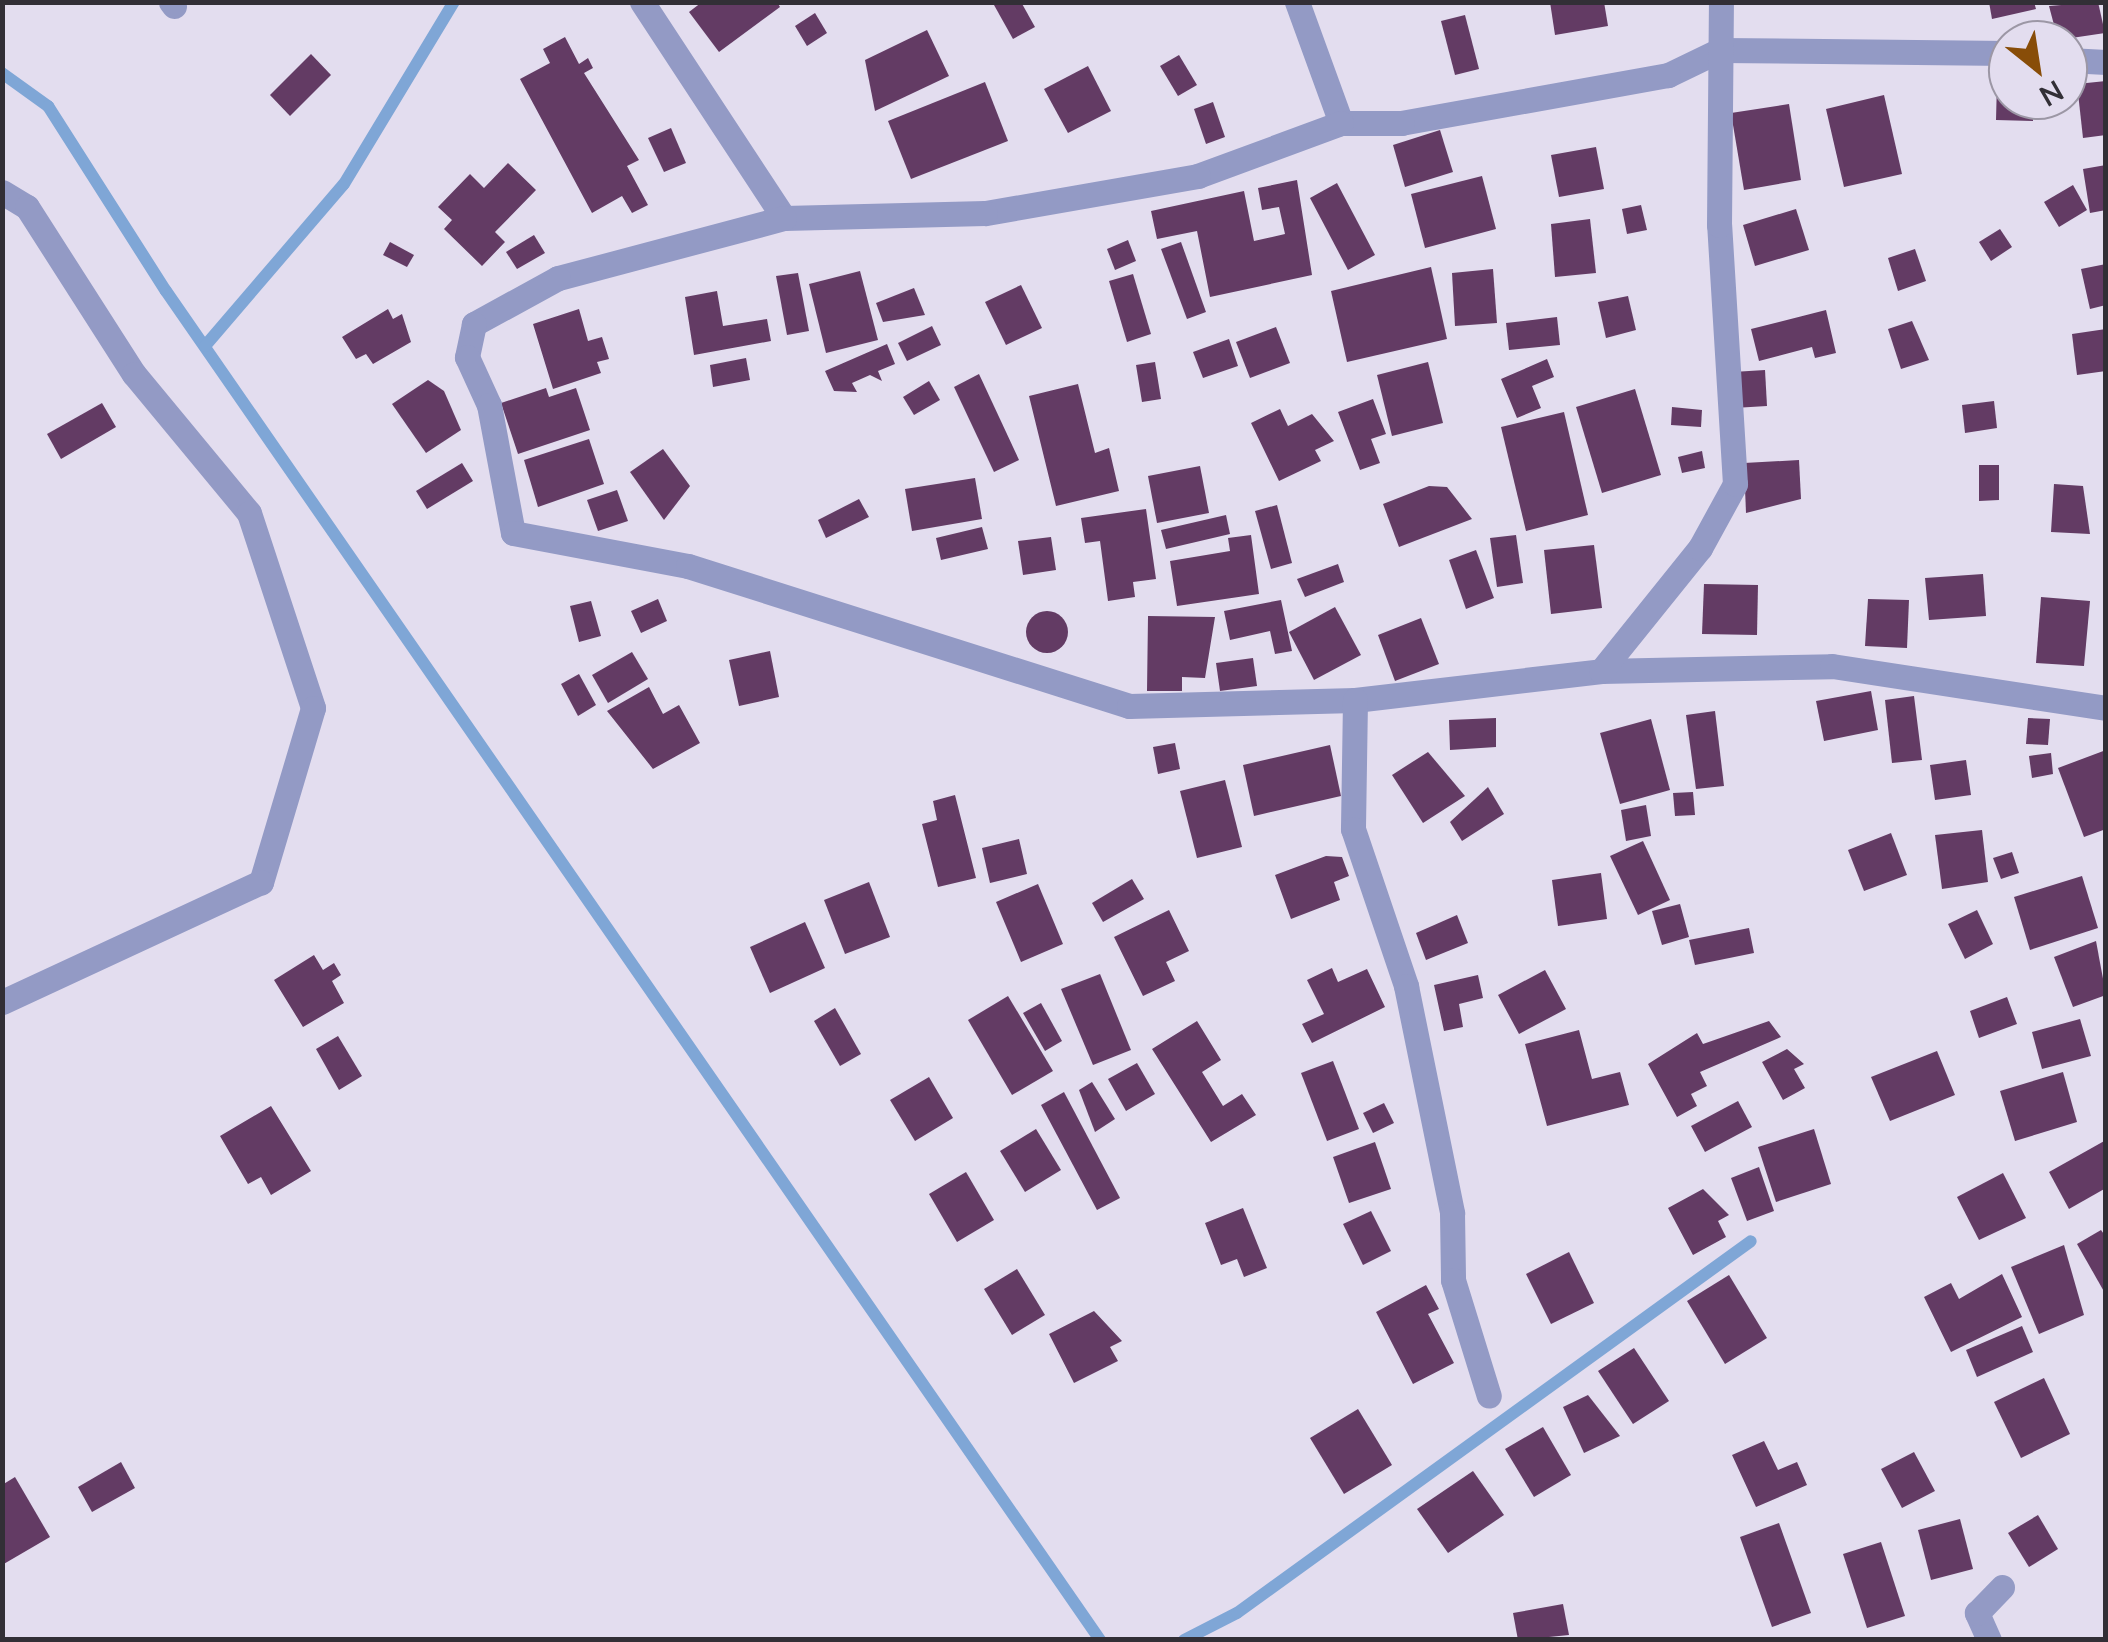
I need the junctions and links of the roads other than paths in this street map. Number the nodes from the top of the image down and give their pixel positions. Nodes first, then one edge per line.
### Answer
1 (642, 2) edge
2 (1297, 2) edge
3 (1720, 2) edge
4 (1720, 50) junction
5 (1988, 53) edge
6 (1341, 123) junction
7 (2, 192) edge
8 (784, 218) junction
9 (1601, 670) junction
10 (1355, 700) junction
11 (2106, 708) edge
12 (2, 1002) edge
13 (1489, 1396) dead end
14 (2002, 1587) dead end
15 (1988, 1640) edge

1 - 8 street
2 - 6 street
3 - 4 street
4 - 5 street
4 - 6 street
4 - 9 street
6 - 8 street
7 - 12 street
8 - 10 street
9 - 10 street
9 - 11 street
10 - 13 street
14 - 15 street

